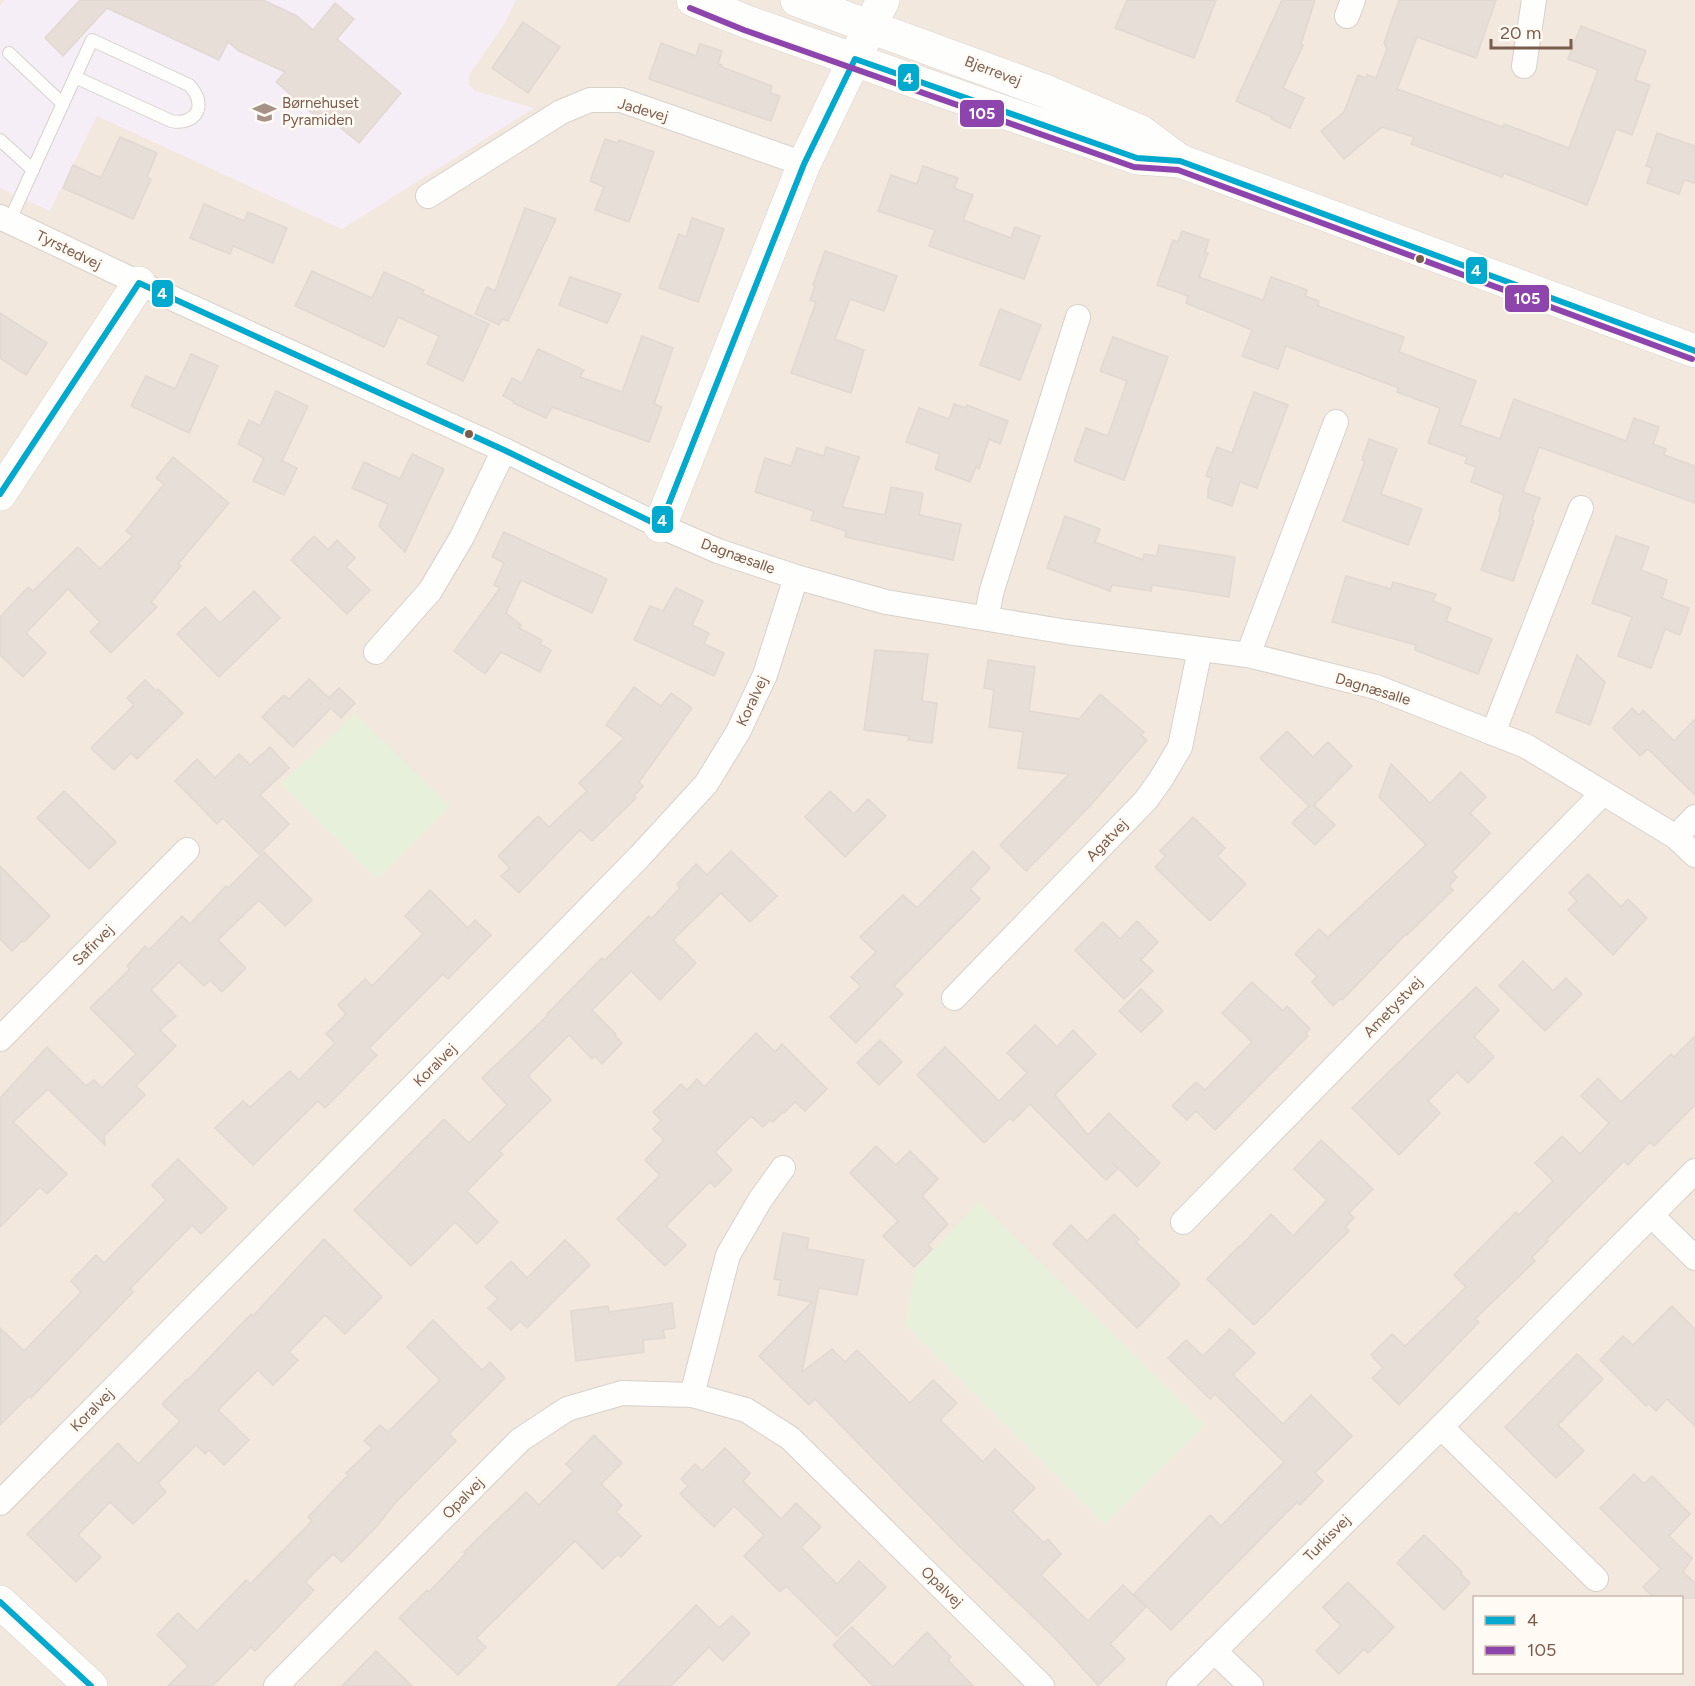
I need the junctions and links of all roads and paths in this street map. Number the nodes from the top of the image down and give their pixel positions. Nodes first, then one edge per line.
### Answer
1 (693, 0) edge
2 (797, 0) edge
3 (1534, 0) edge
4 (877, 13) edge
5 (9, 53) dead end
6 (855, 59) junction
7 (1524, 66) dead end
8 (75, 77) junction
9 (63, 104) junction
10 (0, 140) edge
11 (1180, 161) junction
12 (804, 164) junction
13 (33, 170) junction
14 (428, 196) dead end
15 (5, 219) edge
16 (139, 284) junction
17 (1078, 317) dead end
18 (1695, 351) edge
19 (1336, 422) dead end
20 (504, 450) junction
21 (0, 494) edge
22 (1581, 508) dead end
23 (660, 526) junction
24 (796, 577) junction
25 (986, 618) junction
26 (1200, 649) junction
27 (376, 652) dead end
28 (1248, 656) junction
29 (1493, 733) junction
30 (1603, 793) junction
31 (1695, 817) edge
32 (1676, 837) junction
33 (187, 850) dead end
34 (1695, 855) edge
35 (954, 998) dead end
36 (0, 1039) edge
37 (783, 1168) dead end
38 (1695, 1171) edge
39 (1652, 1216) junction
40 (1183, 1222) dead end
41 (1695, 1258) edge
42 (692, 1395) junction
43 (1441, 1427) junction
44 (0, 1503) edge
45 (1596, 1579) dead end
46 (0, 1602) edge
47 (1214, 1651) junction
48 (91, 1686) edge
49 (276, 1686) edge
50 (1042, 1686) edge
51 (1179, 1686) edge
52 (1251, 1686) edge

1 - 6 street, Bjerrevej
2 - 4 street, Bjerrevej
3 - 7 street
4 - 6 street
4 - 11 street, Bjerrevej
5 - 9 lane
6 - 11 street, Bjerrevej
6 - 12 street
8 - 8 lane
8 - 9 lane
9 - 13 lane
10 - 13 lane
11 - 18 street, Bjerrevej
12 - 14 street, Jadevej
12 - 23 street
13 - 15 lane
15 - 16 street, Tyrstedvej
16 - 20 street, Dagnæsalle
16 - 21 street
17 - 25 street
19 - 28 street
20 - 23 street, Dagnæsalle
20 - 27 street
22 - 29 street
23 - 24 street, Dagnæsalle
24 - 25 street, Dagnæsalle
24 - 44 street, Koralvej
25 - 26 street, Dagnæsalle
26 - 28 street, Dagnæsalle
26 - 35 street, Agatvej
28 - 29 street, Dagnæsalle
29 - 30 street, Dagnæsalle
30 - 32 street, Dagnæsalle
30 - 40 street, Ametystvej
31 - 32 street
32 - 34 street, Dagnæsalle
33 - 36 street, Safirvej
37 - 42 street
38 - 39 street, Turkisvej
39 - 41 street
39 - 43 street, Turkisvej
42 - 49 street, Opalvej
42 - 50 street, Opalvej
43 - 45 street
43 - 47 street, Turkisvej
46 - 48 street
47 - 51 street, Turkisvej
47 - 52 street

